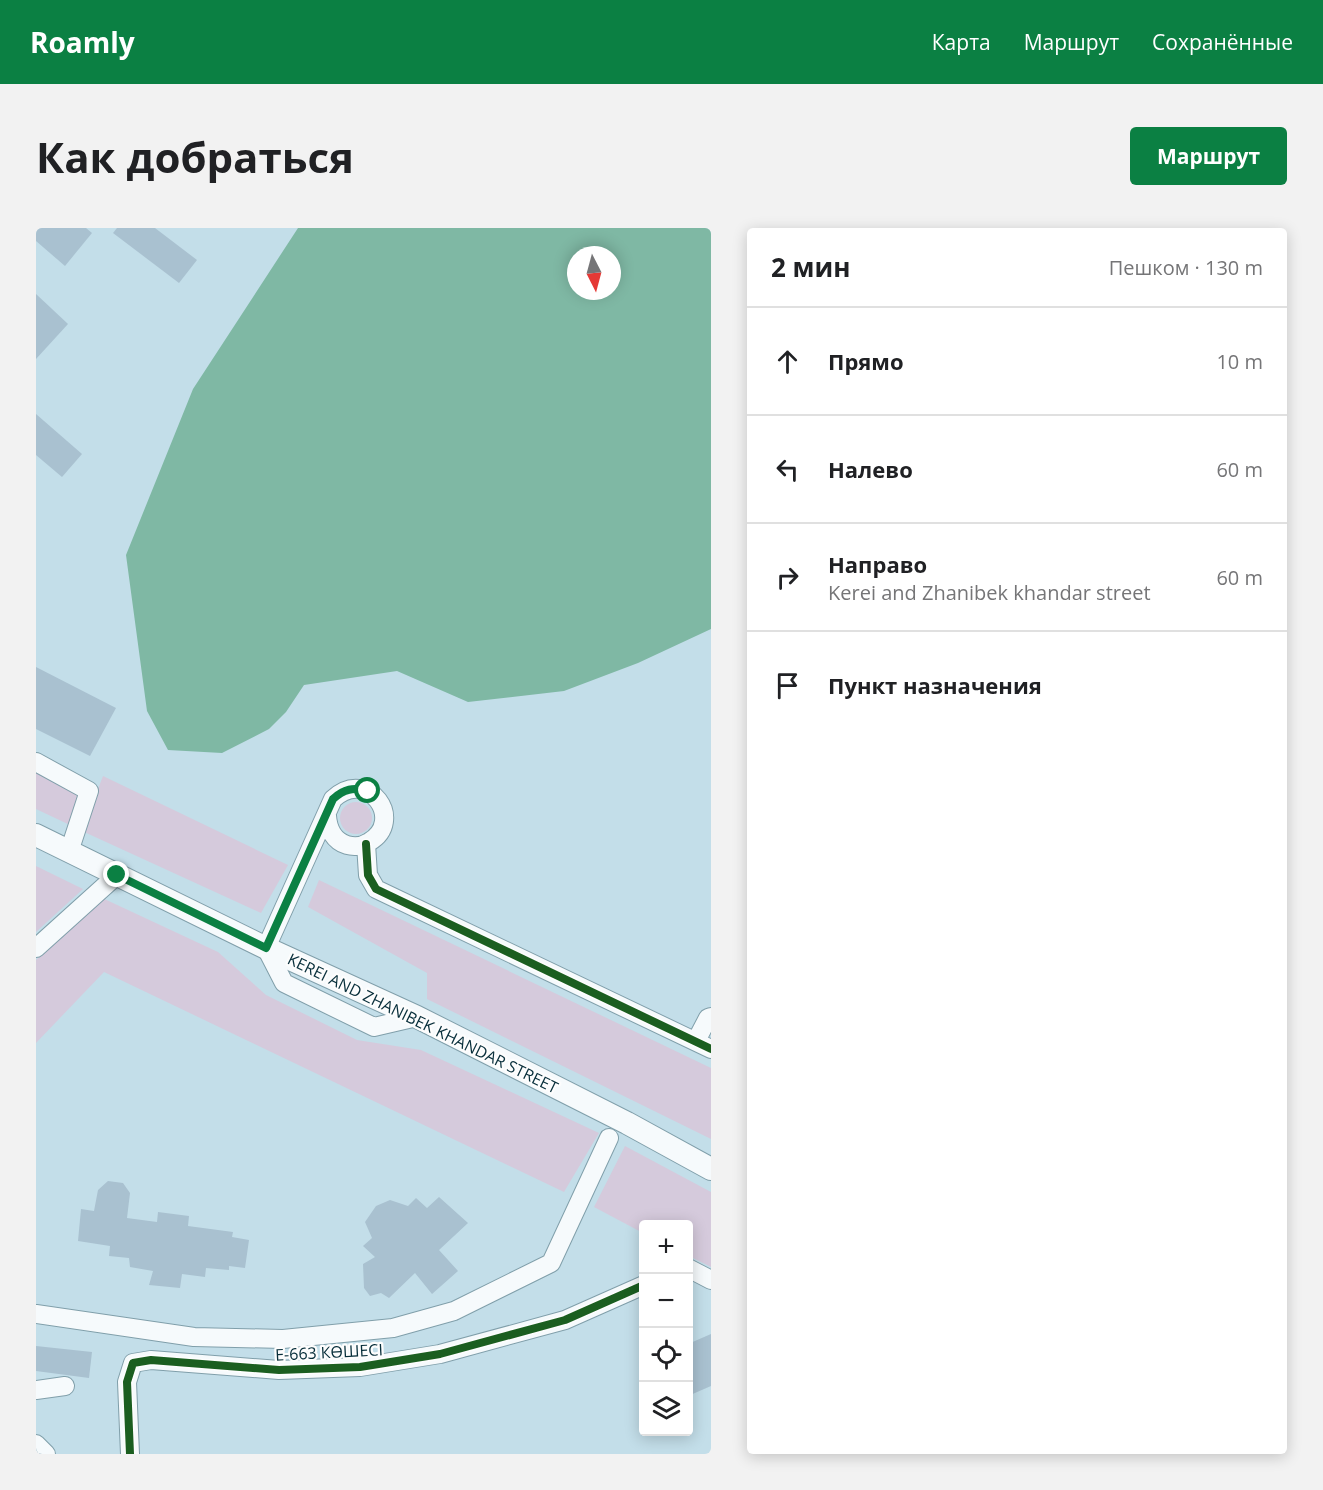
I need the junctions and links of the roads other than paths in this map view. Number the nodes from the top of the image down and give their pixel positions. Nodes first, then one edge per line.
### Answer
1 (36, 762) edge
2 (327, 816) junction
3 (36, 835) edge
4 (366, 844) junction
5 (69, 852) junction
6 (117, 875) junction
7 (36, 948) edge
8 (266, 948) junction
9 (711, 1017) edge
10 (704, 1045) edge
11 (609, 1138) dead end
12 (711, 1168) edge
13 (693, 1271) edge
14 (711, 1280) edge
15 (639, 1287) edge
16 (36, 1314) edge
17 (65, 1386) dead end
18 (36, 1390) edge
19 (36, 1444) edge
20 (46, 1454) edge
21 (130, 1454) edge

1 - 5 street
2 - 4 street
2 - 4 street
2 - 8 street
3 - 5 main road, KEREI AND ZHANIBEK KHANDAR STREET
4 - 10 street
5 - 6 main road, KEREI AND ZHANIBEK KHANDAR STREET
6 - 7 street
6 - 8 main road, KEREI AND ZHANIBEK KHANDAR STREET
8 - 12 main road, KEREI AND ZHANIBEK KHANDAR STREET
9 - 10 street
11 - 16 street
13 - 14 street
15 - 21 street, Е-663 КӨШЕСІ
17 - 18 street
19 - 20 street

